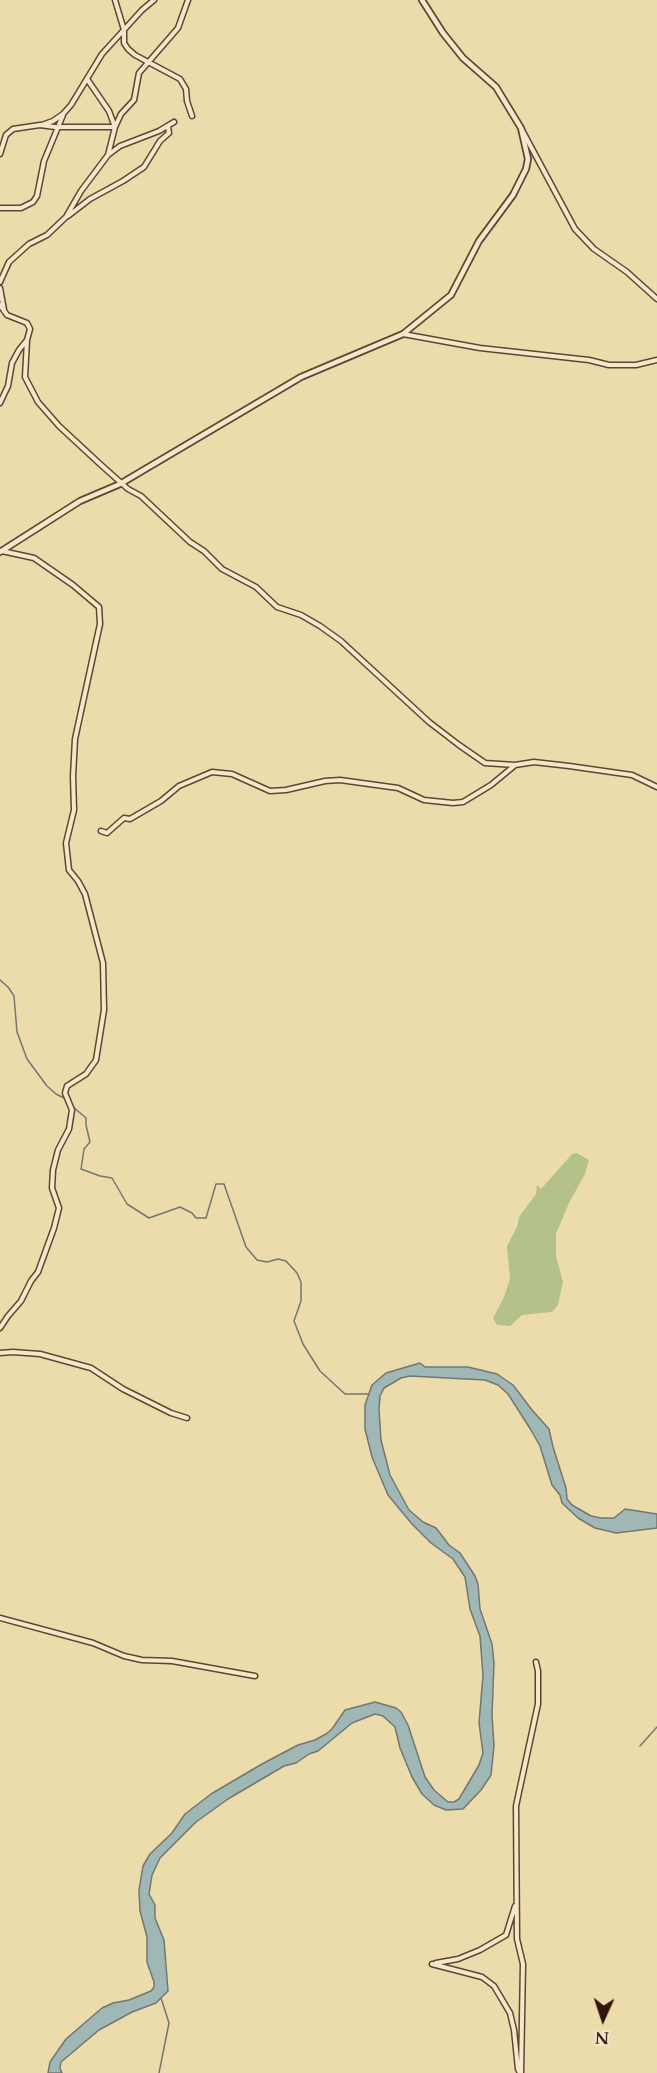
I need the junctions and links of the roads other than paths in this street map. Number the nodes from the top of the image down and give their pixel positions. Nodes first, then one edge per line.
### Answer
1 (115, 0) edge
2 (154, 0) edge
3 (188, 0) edge
4 (422, 0) edge
5 (124, 30) junction
6 (149, 63) junction
7 (87, 79) junction
8 (63, 114) junction
9 (192, 116) dead end
10 (174, 122) dead end
11 (40, 125) junction
12 (168, 126) junction
13 (57, 127) junction
14 (115, 127) junction
15 (521, 128) junction
16 (0, 154) edge
17 (108, 155) junction
18 (0, 208) edge
19 (66, 218) junction
20 (0, 282) edge
21 (0, 288) edge
22 (657, 299) edge
23 (0, 305) edge
24 (5, 310) junction
25 (403, 334) junction
26 (27, 340) junction
27 (657, 360) edge
28 (0, 403) edge
29 (122, 483) junction
30 (1, 552) edge
31 (515, 765) junction
32 (657, 787) edge
33 (101, 831) dead end
34 (0, 1328) edge
35 (0, 1353) edge
36 (187, 1418) dead end
37 (0, 1618) edge
38 (536, 1662) dead end
39 (255, 1676) dead end
40 (517, 1902) junction
41 (521, 2073) edge

1 - 5 street
2 - 5 street
3 - 6 street
4 - 15 street
5 - 6 street
5 - 7 street
6 - 9 street
6 - 14 street
7 - 8 street
7 - 14 street
8 - 11 street
8 - 13 street
10 - 12 street
11 - 13 street
11 - 16 street
12 - 17 street
12 - 19 street
13 - 14 street
13 - 18 street
14 - 17 street
15 - 22 street
15 - 25 street
17 - 19 street
19 - 20 street
21 - 24 street
23 - 24 street
24 - 26 street
25 - 27 street
25 - 29 street
26 - 28 street
26 - 29 street
29 - 30 street
29 - 31 street
30 - 34 street
31 - 32 street
31 - 33 street
35 - 36 street
37 - 39 street
38 - 40 street
40 - 41 street
40 - 41 street

